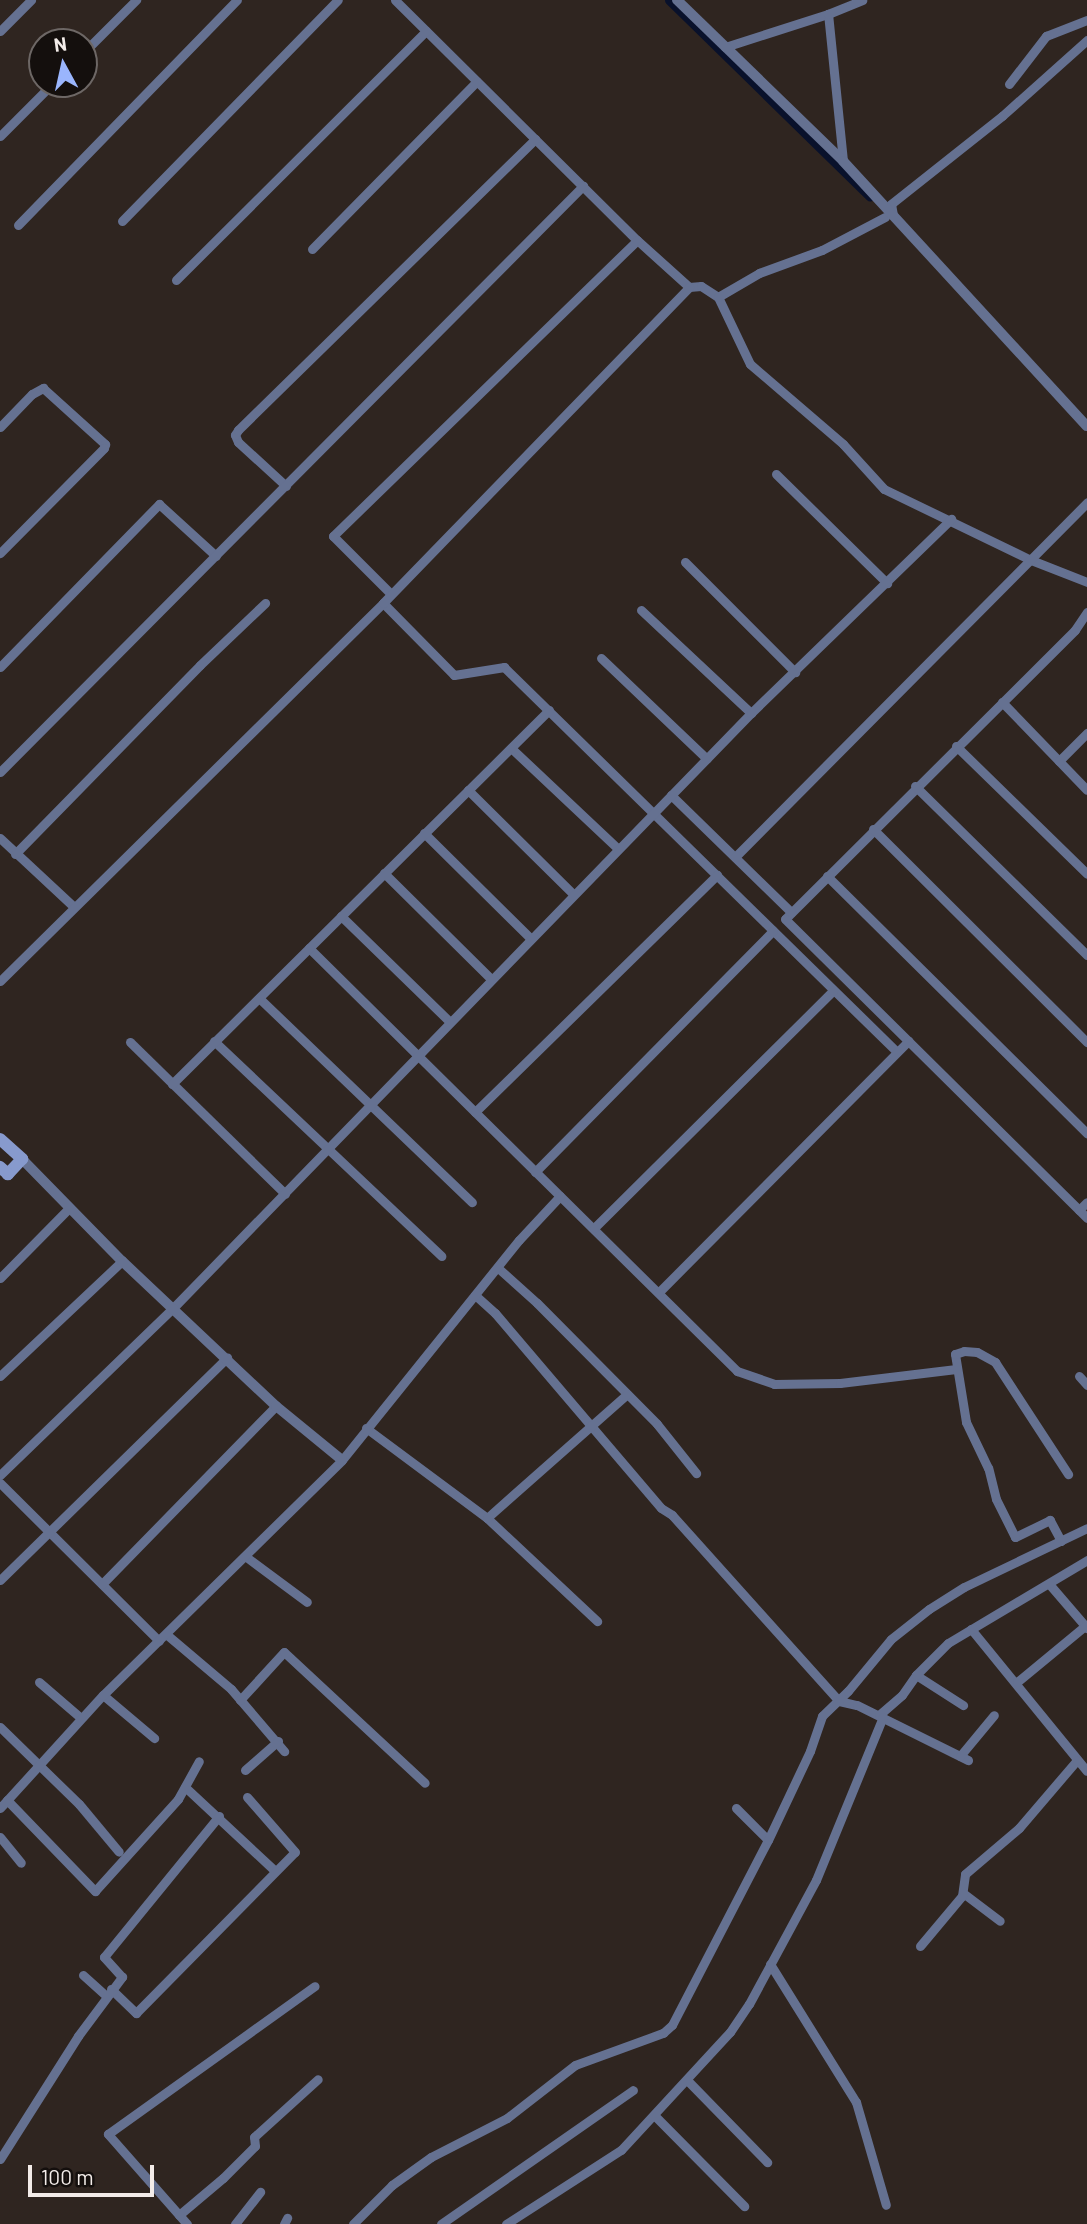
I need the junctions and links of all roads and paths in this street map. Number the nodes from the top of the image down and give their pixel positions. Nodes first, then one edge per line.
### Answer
1 (31, 0) edge
2 (136, 0) edge
3 (237, 0) edge
4 (338, 0) edge
5 (395, 0) edge
6 (677, 0) edge
7 (862, 0) edge
8 (842, 4) edge
9 (828, 15) junction
10 (1087, 20) edge
11 (0, 31) edge
12 (426, 31) junction
13 (98, 38) edge
14 (1087, 40) edge
15 (725, 47) junction
16 (477, 81) junction
17 (1009, 84) dead end
18 (38, 98) edge
19 (0, 136) edge
20 (535, 139) junction
21 (843, 161) junction
22 (583, 186) junction
23 (889, 218) junction
24 (122, 221) dead end
25 (18, 225) dead end
26 (637, 240) junction
27 (312, 249) dead end
28 (176, 280) dead end
29 (689, 287) junction
30 (718, 297) junction
31 (1087, 426) edge
32 (0, 427) edge
33 (776, 474) dead end
34 (286, 486) junction
35 (1087, 502) edge
36 (951, 519) junction
37 (0, 553) edge
38 (216, 556) junction
39 (1031, 561) junction
40 (685, 562) dead end
41 (1087, 582) edge
42 (887, 583) junction
43 (391, 594) junction
44 (265, 603) dead end
45 (383, 603) junction
46 (641, 610) dead end
47 (1087, 612) edge
48 (601, 658) dead end
49 (0, 667) edge
50 (795, 671) junction
51 (1002, 702) junction
52 (549, 710) junction
53 (751, 713) junction
54 (1087, 733) edge
55 (956, 746) junction
56 (511, 748) junction
57 (707, 759) junction
58 (1059, 761) junction
59 (0, 772) edge
60 (915, 786) junction
61 (468, 790) junction
62 (1087, 790) edge
63 (671, 794) junction
64 (653, 813) junction
65 (873, 829) junction
66 (424, 834) junction
67 (0, 838) edge
68 (618, 849) junction
69 (15, 854) junction
70 (735, 857) junction
71 (384, 873) junction
72 (1087, 874) edge
73 (717, 875) junction
74 (827, 876) junction
75 (573, 894) junction
76 (74, 907) junction
77 (791, 912) junction
78 (341, 916) junction
79 (773, 931) junction
80 (530, 938) junction
81 (309, 948) junction
82 (1087, 955) edge
83 (491, 979) junction
84 (0, 981) edge
85 (833, 990) junction
86 (259, 998) junction
87 (450, 1022) junction
88 (214, 1041) junction
89 (908, 1041) junction
90 (130, 1042) dead end
91 (1087, 1042) edge
92 (897, 1052) junction
93 (416, 1056) junction
94 (172, 1084) junction
95 (371, 1103) junction
96 (475, 1112) junction
97 (1087, 1133) edge
98 (0, 1139) edge
99 (327, 1149) junction
100 (22, 1159) junction
101 (4, 1170) edge
102 (535, 1172) junction
103 (285, 1194) junction
104 (560, 1196) junction
105 (472, 1202) dead end
106 (1087, 1202) edge
107 (69, 1208) junction
108 (1079, 1210) junction
109 (1087, 1218) edge
110 (594, 1228) junction
111 (441, 1256) dead end
112 (122, 1261) junction
113 (498, 1268) junction
114 (0, 1278) edge
115 (659, 1292) junction
116 (475, 1295) junction
117 (173, 1308) junction
118 (228, 1358) junction
119 (956, 1370) junction
120 (0, 1376) edge
121 (1079, 1376) dead end
122 (1087, 1385) edge
123 (627, 1394) junction
124 (276, 1406) junction
125 (591, 1426) junction
126 (366, 1428) junction
127 (342, 1460) junction
128 (696, 1474) dead end
129 (1068, 1474) dead end
130 (0, 1475) edge
131 (0, 1483) edge
132 (487, 1518) junction
133 (1087, 1528) edge
134 (49, 1531) junction
135 (1062, 1541) junction
136 (245, 1556) junction
137 (1087, 1560) edge
138 (0, 1580) edge
139 (102, 1584) junction
140 (1050, 1585) junction
141 (307, 1602) dead end
142 (597, 1621) dead end
143 (1085, 1623) edge
144 (971, 1629) junction
145 (163, 1637) junction
146 (916, 1675) junction
147 (39, 1682) dead end
148 (1017, 1682) junction
149 (103, 1695) junction
150 (240, 1700) junction
151 (839, 1701) junction
152 (963, 1705) dead end
153 (994, 1715) dead end
154 (881, 1716) junction
155 (81, 1718) junction
156 (0, 1727) edge
157 (154, 1738) dead end
158 (278, 1741) junction
159 (284, 1751) dead end
160 (199, 1760) dead end
161 (1077, 1760) junction
162 (39, 1765) junction
163 (245, 1770) dead end
164 (1087, 1771) edge
165 (425, 1783) dead end
166 (185, 1787) junction
167 (0, 1792) edge
168 (247, 1797) dead end
169 (8, 1800) junction
170 (0, 1808) edge
171 (736, 1808) dead end
172 (219, 1816) junction
173 (0, 1837) edge
174 (768, 1840) junction
175 (119, 1852) dead end
176 (20, 1863) dead end
177 (275, 1871) junction
178 (963, 1893) junction
179 (1000, 1921) dead end
180 (919, 1946) dead end
181 (770, 1964) junction
182 (83, 1975) dead end
183 (315, 1986) dead end
184 (108, 1992) junction
185 (318, 2080) dead end
186 (687, 2080) junction
187 (633, 2090) dead end
188 (655, 2116) junction
189 (0, 2159) edge
190 (767, 2162) dead end
191 (260, 2192) dead end
192 (886, 2205) dead end
193 (744, 2206) dead end
194 (179, 2215) junction
195 (187, 2224) edge
196 (234, 2224) edge
197 (353, 2224) edge
198 (441, 2224) edge
199 (506, 2224) edge

1 - 11 street
2 - 13 street
3 - 25 street
4 - 24 street
5 - 12 street
6 - 15 street
7 - 8 street
8 - 9 street
9 - 15 street
9 - 21 street
10 - 17 street
12 - 16 street
12 - 28 street
14 - 23 street
15 - 21 street
16 - 20 street
16 - 27 street
18 - 19 street
20 - 22 street
20 - 34 street
21 - 23 street
22 - 26 street
22 - 34 street
23 - 30 street
23 - 31 street
26 - 29 street
26 - 43 street
29 - 30 street
29 - 43 street
30 - 36 street
32 - 37 street
33 - 42 street
34 - 38 street
35 - 39 street
36 - 39 street
36 - 42 street
38 - 49 street
38 - 59 street
39 - 41 street
39 - 70 street
40 - 50 street
42 - 50 street
43 - 45 street
44 - 69 street
45 - 52 street
45 - 76 street
46 - 53 street
47 - 51 street
48 - 57 street
50 - 53 street
51 - 55 street
51 - 58 street
52 - 56 street
52 - 64 street
53 - 57 street
54 - 58 street
55 - 60 street
55 - 72 street
56 - 61 street
56 - 68 street
57 - 63 street
58 - 62 street
60 - 65 street
60 - 82 street
61 - 66 street
61 - 75 street
63 - 64 street
63 - 70 street
64 - 68 street
64 - 73 street
65 - 74 street
65 - 91 street
66 - 71 street
66 - 80 street
67 - 69 street
68 - 75 street
69 - 76 street
70 - 77 street
71 - 78 street
71 - 83 street
73 - 79 street
73 - 96 street
74 - 77 street
74 - 97 street
75 - 80 street
76 - 84 street
77 - 89 street
78 - 81 street
78 - 87 street
79 - 85 street
79 - 102 street
80 - 83 street
81 - 86 street
81 - 93 street
83 - 87 street
85 - 92 street
85 - 110 street
86 - 88 street
86 - 95 street
87 - 93 street
88 - 94 street
88 - 99 street
89 - 92 street
89 - 108 street
90 - 94 street
92 - 115 street
93 - 95 street
93 - 96 street
94 - 103 street
95 - 99 street
95 - 105 street
96 - 102 street
98 - 100 main road
99 - 103 street
99 - 111 street
100 - 101 main road
100 - 107 street
102 - 104 street
103 - 117 street
104 - 110 street
104 - 113 street
106 - 108 street
107 - 112 street
107 - 114 street
108 - 109 street
110 - 115 street
112 - 117 street
112 - 120 street
113 - 116 street
113 - 123 street
115 - 119 street
116 - 125 street
116 - 126 street
117 - 118 street
117 - 130 street
118 - 124 street
118 - 134 street
119 - 129 street
119 - 135 street
121 - 122 street
123 - 125 street
123 - 128 street
124 - 127 street
124 - 139 street
125 - 132 street
125 - 151 street
126 - 127 street
126 - 132 street
127 - 136 street
131 - 134 street
132 - 142 street
133 - 135 street
134 - 138 street
134 - 139 street
135 - 151 street
136 - 141 street
136 - 145 street
137 - 140 street
139 - 145 street
140 - 143 street
140 - 144 street
143 - 148 street
144 - 146 street
144 - 148 street
145 - 149 street
145 - 150 street
146 - 152 street
146 - 154 street
147 - 155 street
148 - 161 street
149 - 155 street
149 - 157 street
150 - 158 street
150 - 165 street
151 - 154 street
151 - 174 street
153 - 154 street
154 - 181 street
155 - 162 street
156 - 162 street
158 - 159 street
158 - 163 street
160 - 166 street
161 - 164 street
161 - 178 street
162 - 169 street
162 - 175 street
166 - 169 street
166 - 172 street
167 - 169 street
168 - 177 street
169 - 170 street
171 - 174 street
172 - 177 street
172 - 184 street
173 - 176 street
174 - 197 street
177 - 184 street
178 - 179 street
178 - 180 street
181 - 186 street
181 - 192 street
182 - 184 street
183 - 194 street
184 - 189 street
185 - 194 street
186 - 188 street
186 - 190 street
187 - 198 street
188 - 193 street
188 - 199 street
191 - 196 street
194 - 195 street

